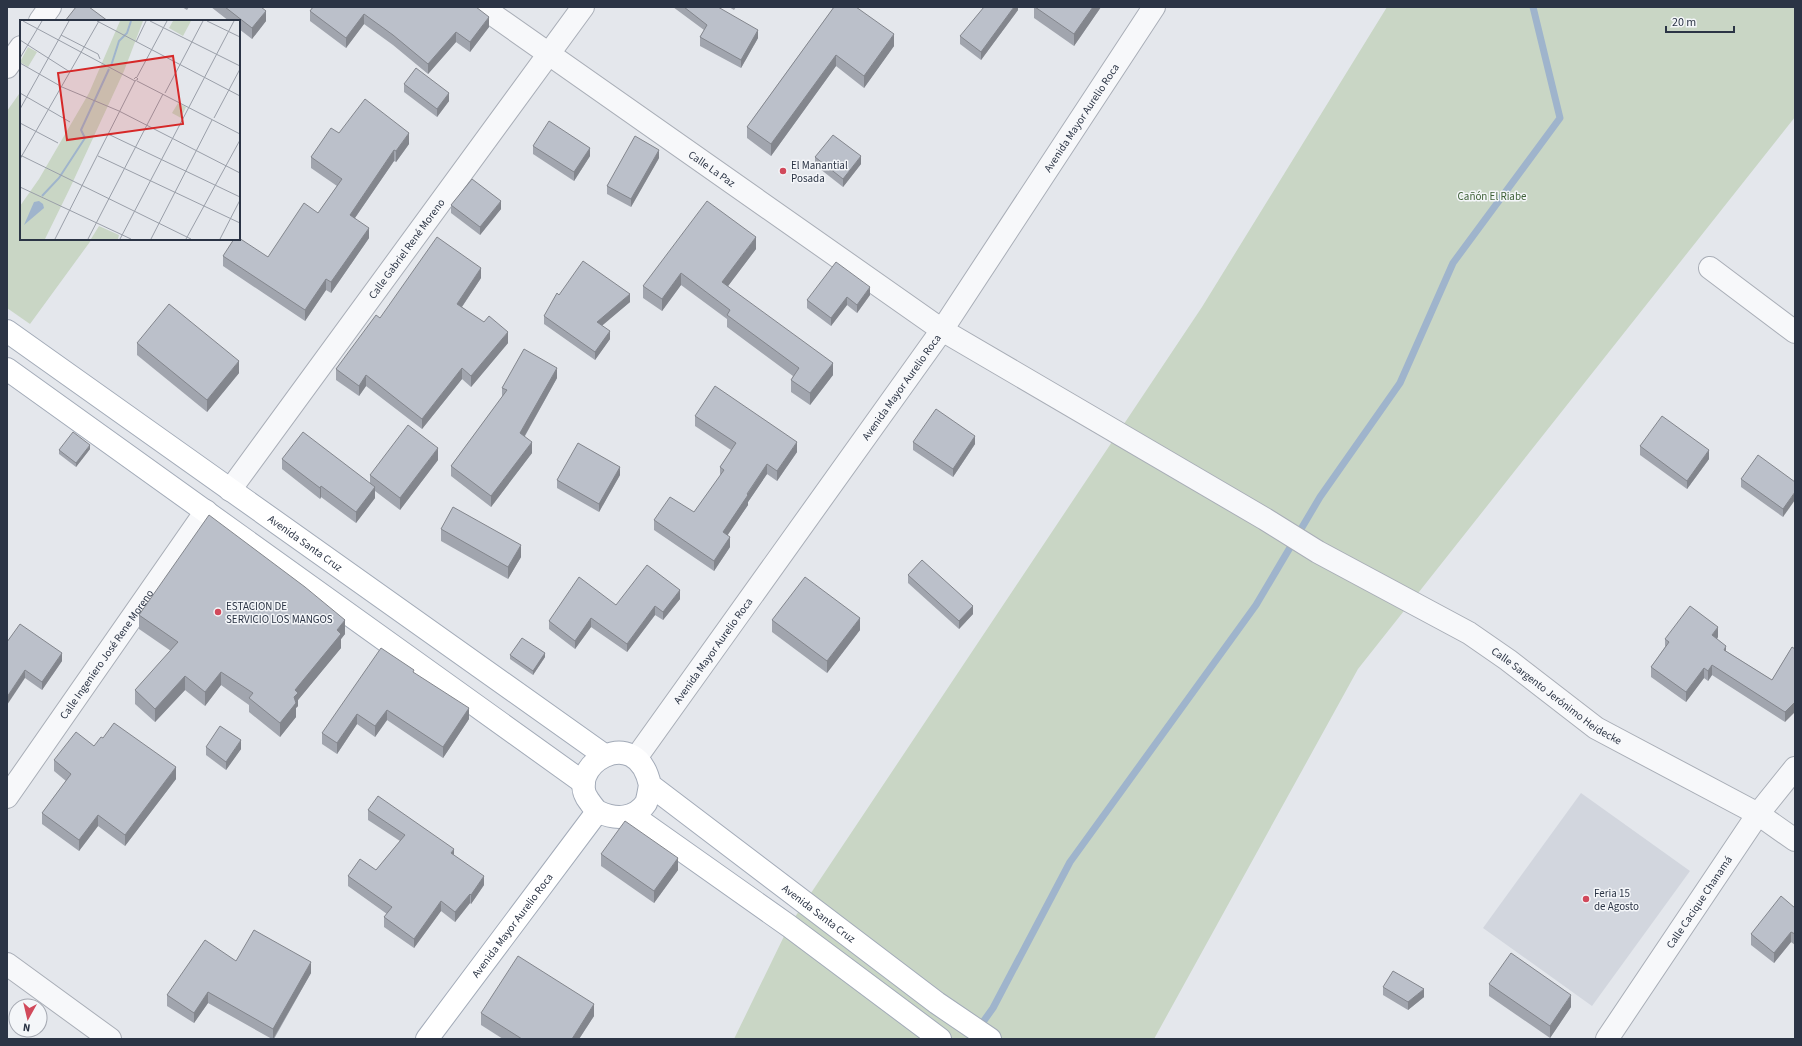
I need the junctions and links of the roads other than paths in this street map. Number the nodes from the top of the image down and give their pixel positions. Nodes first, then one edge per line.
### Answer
1 (50, 7) edge
2 (482, 7) edge
3 (583, 7) edge
4 (1154, 7) edge
5 (41, 20) edge
6 (20, 48) edge
7 (549, 54) junction
8 (7, 67) edge
9 (1710, 268) dead end
10 (942, 330) junction
11 (7, 331) edge
12 (1795, 332) edge
13 (7, 369) edge
14 (230, 490) junction
15 (206, 511) junction
16 (1266, 519) joint
17 (604, 755) junction
18 (636, 758) junction
19 (1795, 768) edge
20 (584, 783) junction
21 (650, 785) junction
22 (7, 797) edge
23 (597, 812) junction
24 (1758, 814) junction
25 (632, 815) junction
26 (1795, 840) edge
27 (7, 964) edge
28 (933, 1034) edge
29 (1610, 1038) edge
30 (110, 1039) edge
31 (427, 1039) edge
32 (990, 1039) edge

1 - 5 street
2 - 7 street, Calle La Paz
3 - 7 street, Calle Gabriel René Moreno
4 - 10 street, Avenida Mayor Aurelio Roca
6 - 8 street
7 - 10 street, Calle La Paz
7 - 14 street, Calle Gabriel René Moreno
9 - 12 street
10 - 16 street, Calle La Paz
10 - 18 street, Avenida Mayor Aurelio Roca
11 - 14 main road, Avenida Santa Cruz
13 - 15 main road
14 - 17 main road, Avenida Santa Cruz
15 - 20 main road
15 - 22 street, Calle Ingeniero José Rene Moreno
16 - 24 street, Calle Sargento Jerónimo Heidecke
17 - 18 main road
17 - 20 main road
18 - 21 main road
19 - 24 street, Calle Cacique Chanamá
20 - 23 main road
21 - 25 main road
21 - 32 main road, Avenida Santa Cruz
23 - 25 main road
23 - 31 main road, Avenida Mayor Aurelio Roca
24 - 26 street, Calle Sargento Jerónimo Heidecke
24 - 29 street, Calle Cacique Chanamá
25 - 28 main road
27 - 30 street

